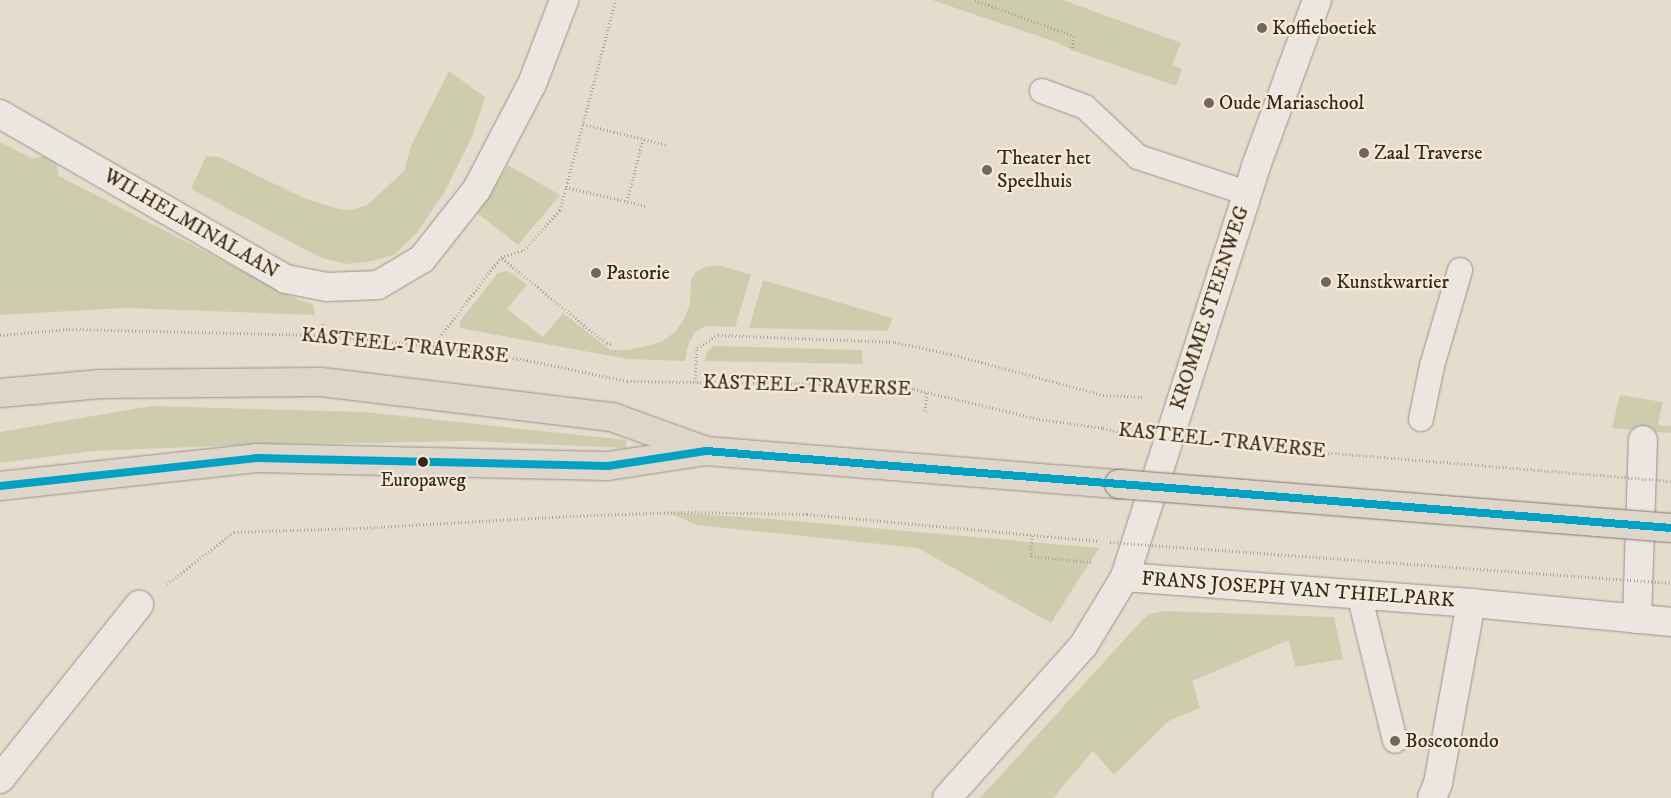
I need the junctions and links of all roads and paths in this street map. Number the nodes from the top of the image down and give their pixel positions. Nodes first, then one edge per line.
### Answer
1 (564, 0) edge
2 (616, 0) edge
3 (975, 0) edge
4 (1317, 0) edge
5 (1072, 50) dead end
6 (1042, 91) dead end
7 (0, 114) edge
8 (583, 124) junction
9 (643, 140) junction
10 (667, 145) dead end
11 (566, 187) junction
12 (1247, 192) junction
13 (627, 201) junction
14 (646, 206) dead end
15 (501, 257) junction
16 (1460, 270) dead end
17 (0, 335) edge
18 (611, 344) dead end
19 (433, 346) junction
20 (695, 382) junction
21 (927, 392) junction
22 (0, 393) edge
23 (1180, 404) junction
24 (925, 411) dead end
25 (1421, 419) dead end
26 (1643, 440) dead end
27 (706, 451) junction
28 (1671, 481) edge
29 (0, 486) edge
30 (1671, 528) edge
31 (1032, 535) junction
32 (1098, 563) dead end
33 (1125, 576) junction
34 (1671, 583) edge
35 (1359, 594) junction
36 (1471, 603) junction
37 (139, 606) joint
38 (1637, 619) junction
39 (1671, 622) edge
40 (1394, 741) dead end
41 (0, 779) edge
42 (947, 798) edge
43 (1432, 798) edge

1 - 7 street, WILHELMINALAAN
2 - 8 path
3 - 5 path
4 - 12 street, KROMME STEENWEG
6 - 12 lane
8 - 9 path
8 - 11 path
9 - 10 path
9 - 13 path
11 - 13 path
11 - 15 path
12 - 23 street, KROMME STEENWEG
13 - 14 path
15 - 18 path
15 - 19 path
16 - 25 lane
17 - 19 path, KASTEEL-TRAVERSE
19 - 20 path, KASTEEL-TRAVERSE
20 - 21 path, KASTEEL-TRAVERSE
20 - 23 path
21 - 24 path
21 - 28 path, KASTEEL-TRAVERSE, bridge
22 - 27 main road
23 - 33 street, KROMME STEENWEG
26 - 38 street
27 - 29 main road
27 - 30 main road, bridge
31 - 32 path
31 - 34 path, bridge
31 - 37 path
33 - 35 street, FRANS JOSEPH VAN THIELPARK
33 - 42 street, KROMME STEENWEG
35 - 36 street, FRANS JOSEPH VAN THIELPARK
35 - 40 lane
36 - 38 street, FRANS JOSEPH VAN THIELPARK
36 - 43 street, FRANS JOSEPH VAN THIELPARK
37 - 41 street
38 - 39 street, FRANS JOSEPH VAN THIELPARK

